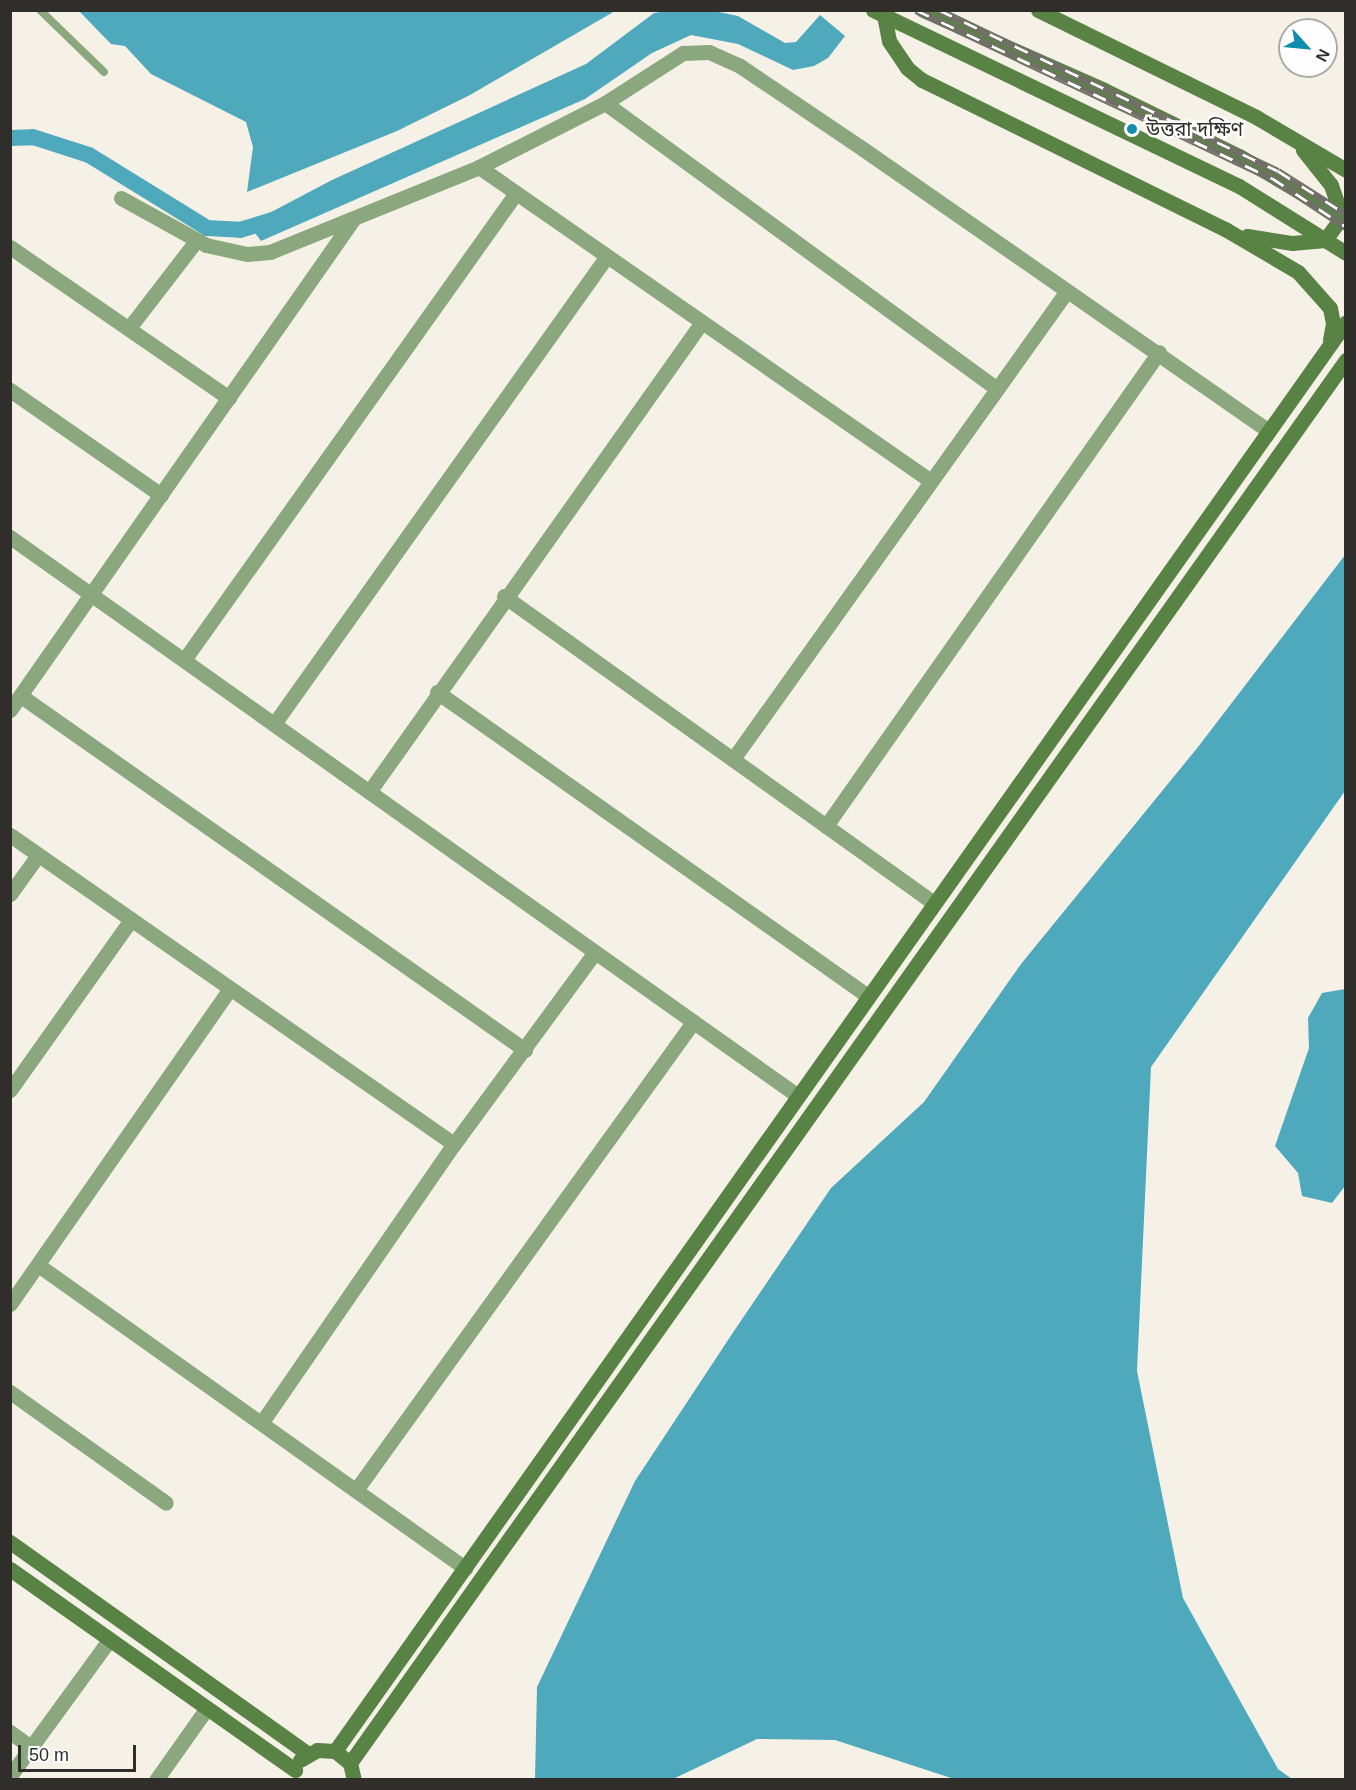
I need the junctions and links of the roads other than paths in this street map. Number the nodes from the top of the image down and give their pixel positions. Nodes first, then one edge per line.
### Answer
1 (40, 10) edge
2 (923, 10) edge
3 (1038, 10) edge
4 (879, 13) edge
5 (104, 72) dead end
6 (605, 103) junction
7 (1288, 135) junction
8 (479, 167) junction
9 (1346, 170) edge
10 (516, 193) junction
11 (121, 198) dead end
12 (1344, 218) edge
13 (352, 221) junction
14 (1225, 229) junction
15 (1325, 240) junction
16 (196, 241) junction
17 (10, 247) edge
18 (1346, 253) edge
19 (607, 256) junction
20 (1067, 291) junction
21 (702, 322) junction
22 (1346, 322) edge
23 (129, 328) junction
24 (1330, 343) junction
25 (1159, 352) junction
26 (1346, 360) edge
27 (997, 389) junction
28 (10, 390) edge
29 (229, 398) junction
30 (1268, 430) junction
31 (931, 481) junction
32 (161, 495) junction
33 (10, 537) edge
34 (92, 595) junction
35 (504, 596) junction
36 (184, 660) junction
37 (437, 692) junction
38 (21, 696) junction
39 (10, 710) edge
40 (273, 724) junction
41 (733, 759) junction
42 (369, 792) junction
43 (826, 826) junction
44 (10, 835) edge
45 (38, 855) junction
46 (10, 894) edge
47 (934, 903) junction
48 (131, 920) junction
49 (595, 952) junction
50 (228, 991) junction
51 (868, 996) junction
52 (693, 1022) junction
53 (525, 1050) junction
54 (10, 1090) edge
55 (798, 1096) junction
56 (454, 1144) junction
57 (38, 1265) junction
58 (10, 1304) edge
59 (10, 1392) edge
60 (262, 1422) junction
61 (356, 1490) junction
62 (166, 1503) dead end
63 (10, 1542) edge
64 (465, 1568) junction
65 (10, 1569) edge
66 (109, 1640) junction
67 (207, 1708) junction
68 (10, 1732) edge
69 (31, 1747) junction
70 (335, 1751) junction
71 (308, 1754) junction
72 (350, 1763) junction
73 (294, 1775) edge
74 (10, 1776) edge
75 (156, 1779) edge
76 (354, 1779) edge

1 - 5 lane
2 - 12 street
3 - 7 street
4 - 14 street
4 - 15 street
6 - 8 street
6 - 20 street
6 - 27 street
7 - 9 street
7 - 12 street
8 - 10 street
8 - 13 street
10 - 19 street
10 - 36 street
11 - 16 street
12 - 15 street
13 - 16 street
13 - 29 street
14 - 15 street
14 - 24 street
15 - 18 street
16 - 23 street
17 - 23 street
19 - 21 street
19 - 40 street
20 - 25 street
20 - 27 street
21 - 31 street
21 - 35 street
22 - 24 street
23 - 29 street
24 - 30 street
25 - 30 street
25 - 43 street
26 - 72 street
27 - 31 street
28 - 32 street
29 - 32 street
30 - 47 street
31 - 41 street
32 - 34 street
33 - 34 street
34 - 36 street
34 - 38 street
35 - 37 street
35 - 41 street
36 - 40 street
37 - 42 street
37 - 51 street
38 - 39 street
38 - 53 street
40 - 42 street
41 - 43 street
42 - 49 street
43 - 47 street
44 - 45 street
45 - 46 street
45 - 48 street
47 - 51 street
48 - 50 street
48 - 54 street
49 - 52 street
49 - 53 street
50 - 56 street
50 - 57 street
51 - 55 street
52 - 55 street
52 - 61 street
53 - 56 street
55 - 64 street
56 - 60 street
57 - 58 street
57 - 60 street
59 - 62 street
60 - 61 street
61 - 64 street
63 - 71 street
64 - 70 street
65 - 66 street
66 - 67 street
66 - 69 street
67 - 73 street
67 - 75 street
68 - 69 street
69 - 74 street
70 - 71 street
70 - 72 street
71 - 73 street
72 - 76 street

